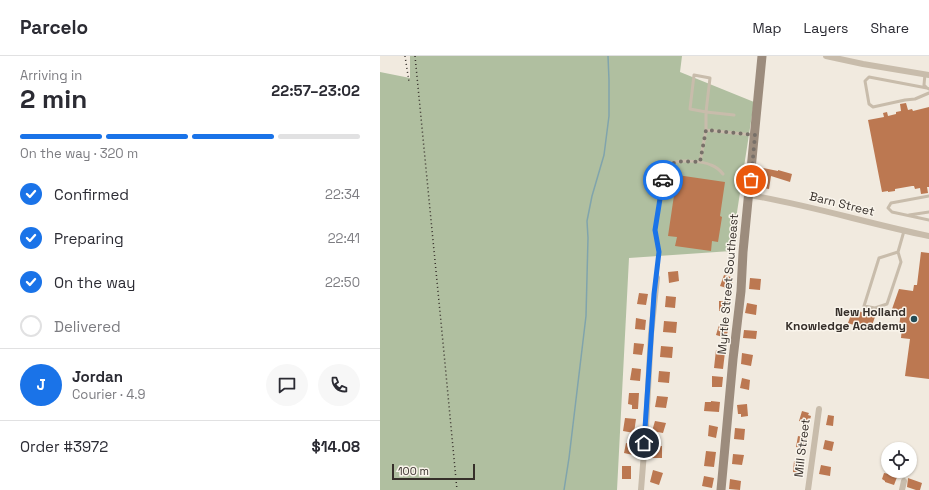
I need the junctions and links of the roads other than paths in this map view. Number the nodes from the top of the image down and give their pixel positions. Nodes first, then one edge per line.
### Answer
1 (762, 56) edge
2 (826, 56) edge
3 (927, 75) edge
4 (928, 89) edge
5 (929, 93) edge
6 (706, 112) junction
7 (734, 115) dead end
8 (706, 130) junction
9 (755, 135) junction
10 (700, 162) junction
11 (723, 174) dead end
12 (749, 194) junction
13 (929, 196) edge
14 (929, 212) edge
15 (908, 216) junction
16 (929, 220) edge
17 (904, 231) junction
18 (929, 236) edge
19 (898, 252) junction
20 (657, 278) joint
21 (819, 409) dead end
22 (904, 481) dead end
23 (641, 490) edge
24 (721, 490) edge
25 (808, 490) edge
26 (902, 490) edge

1 - 9 street, Myrtle Street Southeast
2 - 3 street
3 - 4 lane
4 - 5 lane
6 - 6 lane
6 - 7 lane
6 - 8 lane
8 - 9 lane
8 - 10 lane
9 - 12 street, Myrtle Street Southeast
10 - 11 lane
10 - 20 lane
12 - 17 street, Barn Street
12 - 24 street, Myrtle Street Southeast
13 - 15 lane
14 - 15 lane
15 - 16 lane
17 - 18 street, Barn Street
17 - 19 lane
19 - 19 lane
20 - 23 street
21 - 25 street, Mill Street
22 - 26 street

